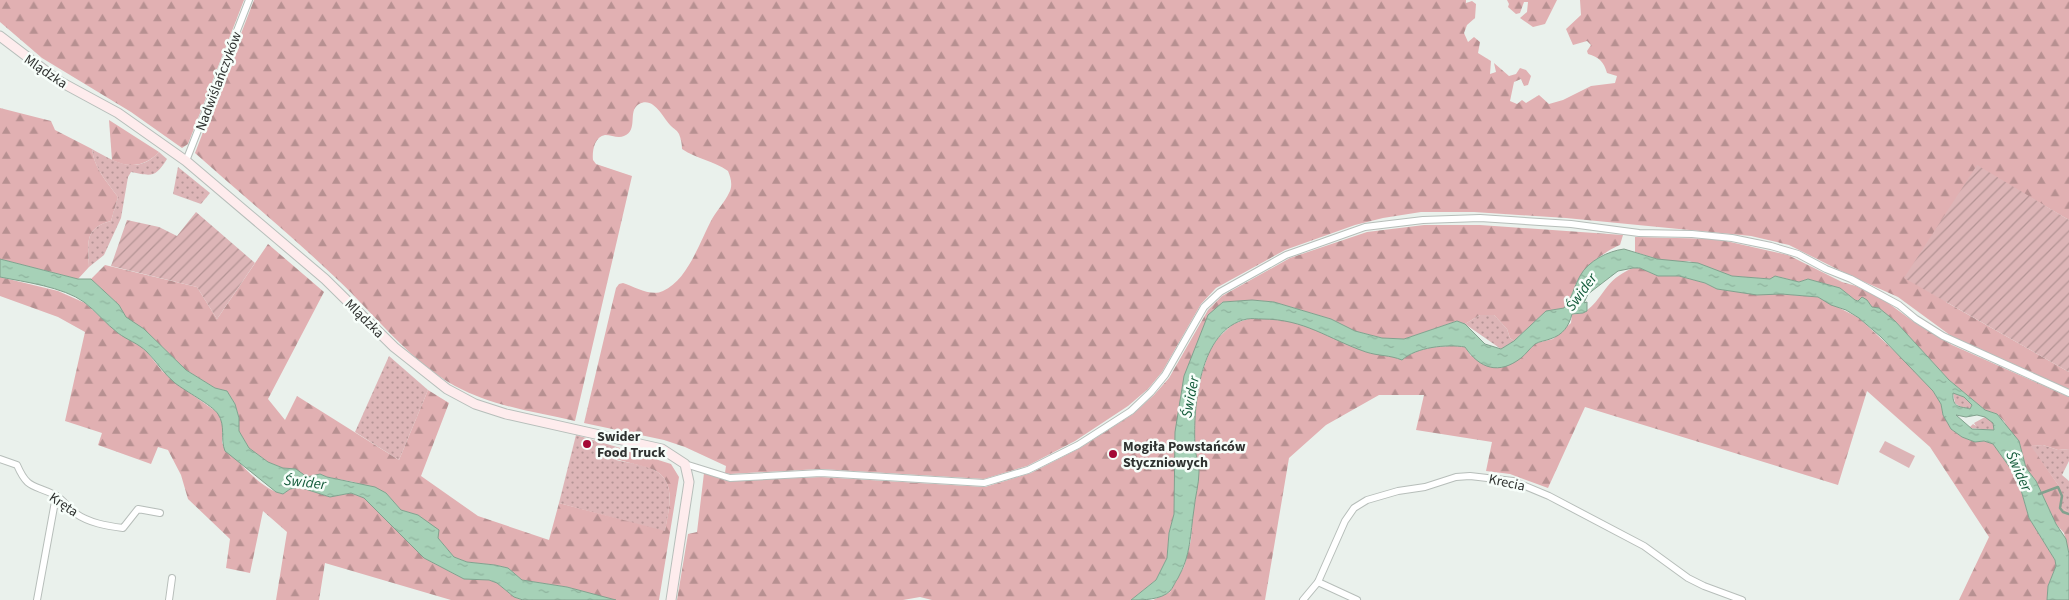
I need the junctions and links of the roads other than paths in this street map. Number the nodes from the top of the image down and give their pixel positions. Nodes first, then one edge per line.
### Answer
1 (249, 0) edge
2 (0, 36) edge
3 (186, 161) junction
4 (2069, 393) edge
5 (0, 459) edge
6 (685, 464) junction
7 (56, 496) junction
8 (160, 513) dead end
9 (172, 578) dead end
10 (1318, 582) junction
11 (37, 600) edge
12 (169, 600) edge
13 (671, 600) edge
14 (1303, 600) edge
15 (1357, 600) edge
16 (1742, 600) edge

1 - 3 street, Nadwiślańczyków
2 - 3 street, Mlądzka
3 - 6 street, Mlądzka
4 - 6 street
5 - 7 street, Kręta
6 - 13 street
7 - 8 street, Kręta
7 - 11 street
9 - 12 street
10 - 14 street, Krecia
10 - 15 street
10 - 16 street, Krecia

